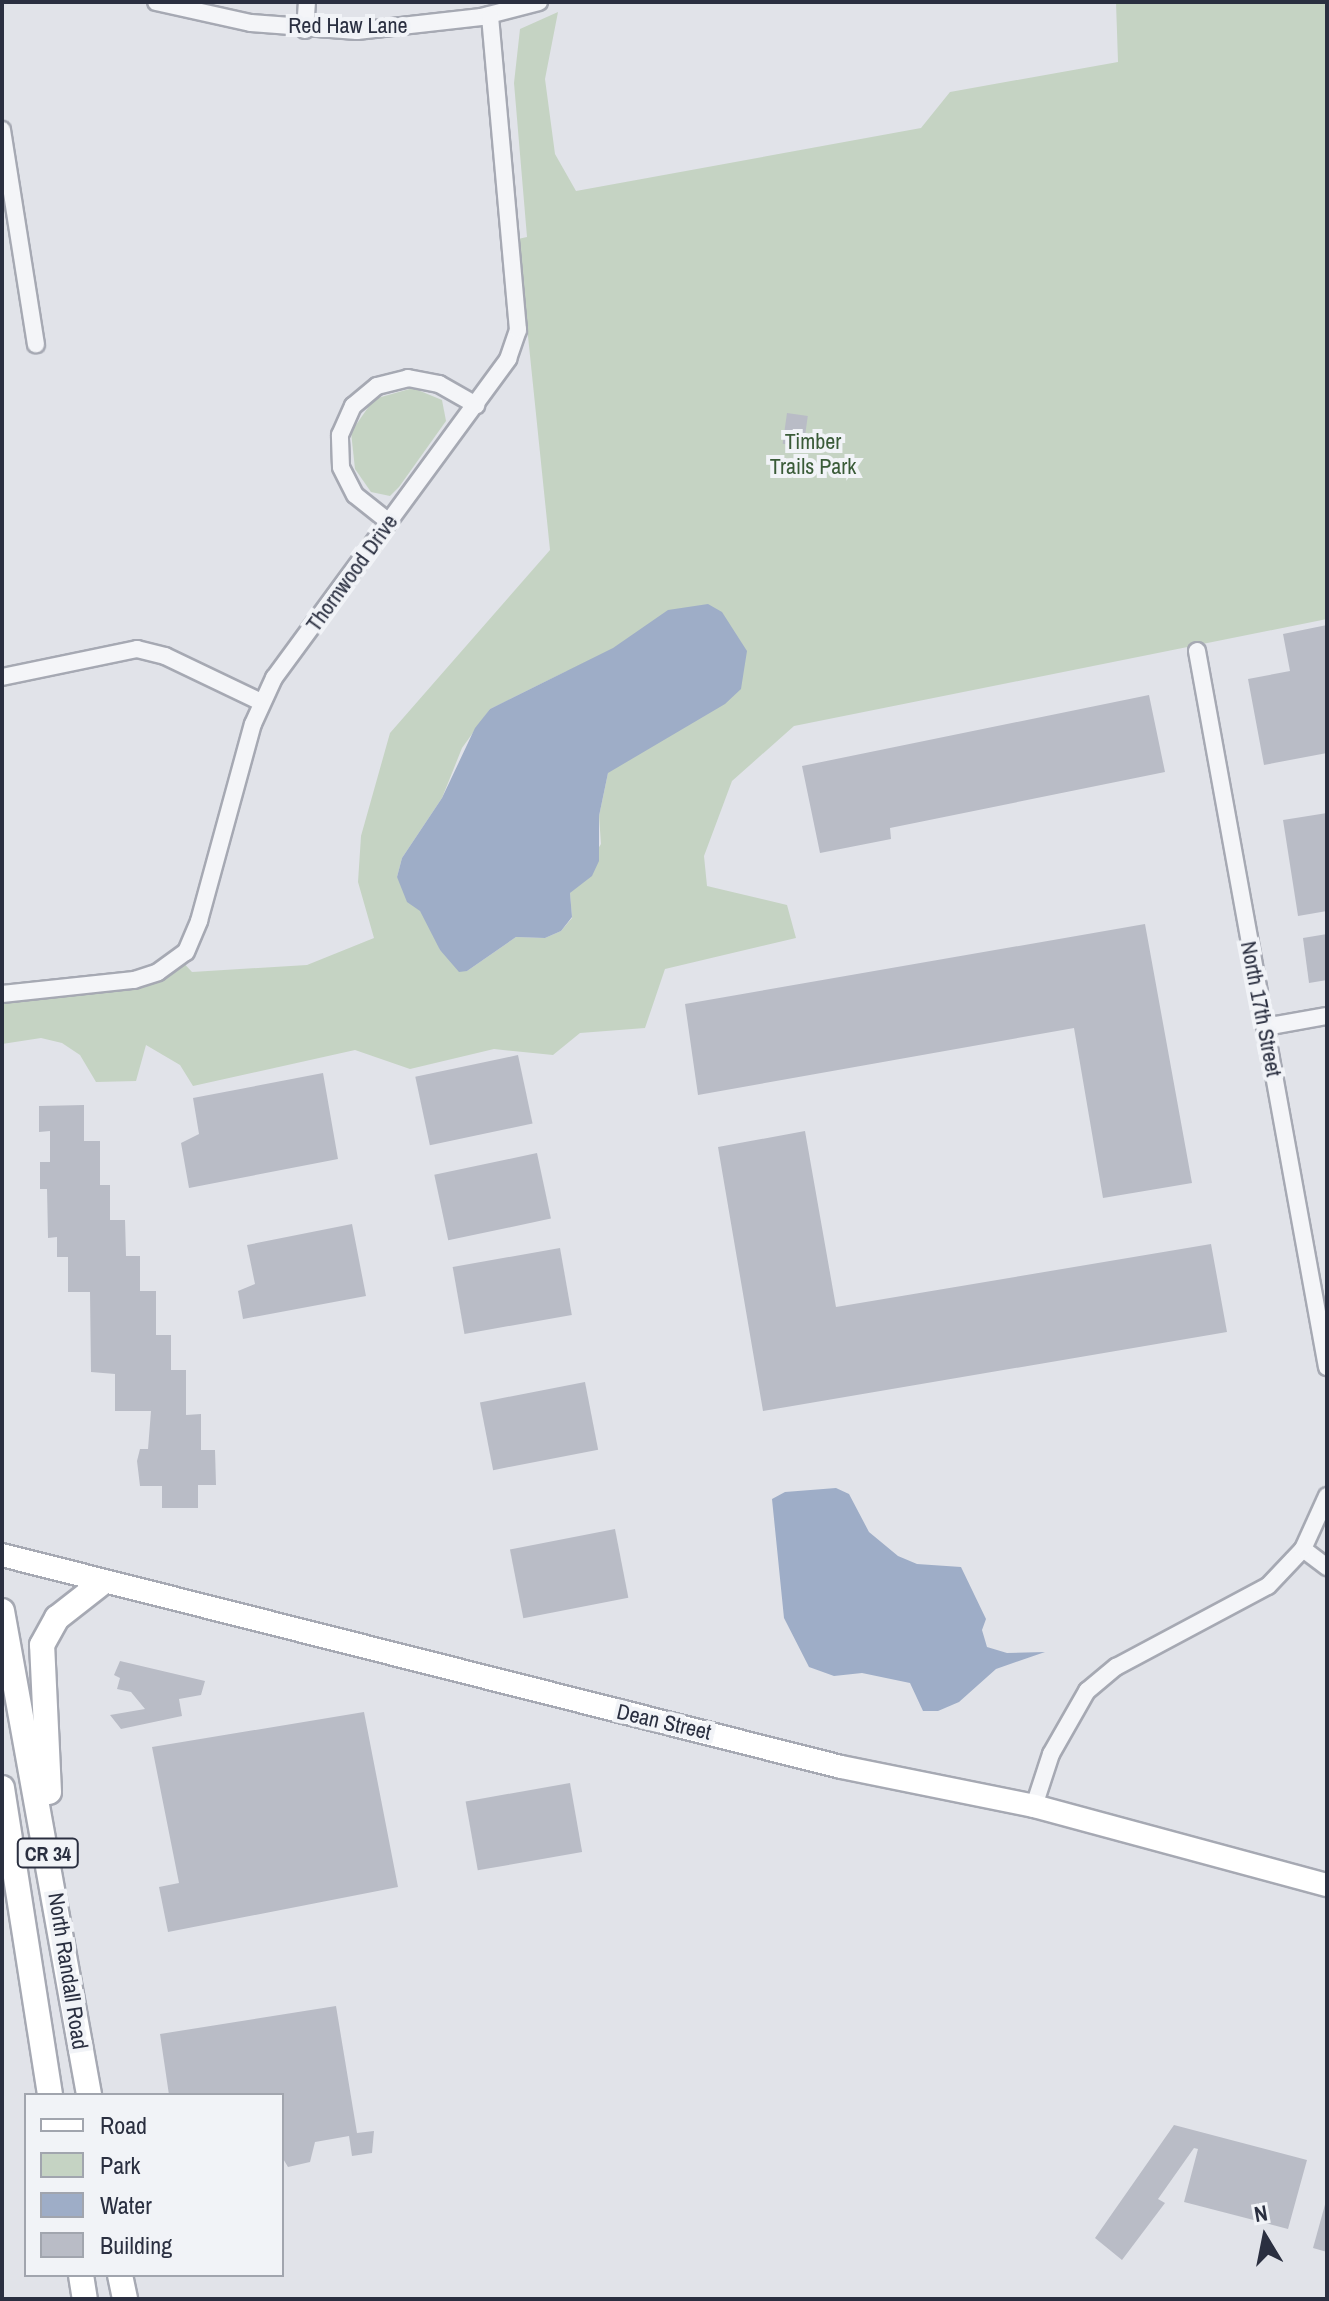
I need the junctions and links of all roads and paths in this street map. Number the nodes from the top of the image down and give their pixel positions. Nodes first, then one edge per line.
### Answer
1 (156, 2) edge
2 (307, 2) edge
3 (539, 2) edge
4 (490, 15) junction
5 (305, 30) junction
6 (2, 130) edge
7 (36, 344) dead end
8 (476, 405) junction
9 (389, 522) junction
10 (1197, 651) dead end
11 (2, 677) edge
12 (261, 702) junction
13 (2, 994) edge
14 (1327, 1016) edge
15 (1265, 1027) junction
16 (1327, 1367) edge
17 (1327, 1496) edge
18 (1303, 1549) junction
19 (2, 1555) edge
20 (1327, 1567) edge
21 (103, 1582) junction
22 (2, 1611) edge
23 (2, 1788) edge
24 (1034, 1806) junction
25 (1327, 1885) edge
26 (55, 1891) junction
27 (50, 2093) edge
28 (89, 2093) edge
29 (81, 2277) edge
30 (120, 2277) edge
31 (85, 2299) edge
32 (125, 2299) edge

1 - 5 street, Red Haw Lane
2 - 5 street
3 - 4 street, Red Haw Lane
4 - 5 street, Red Haw Lane
4 - 8 street, Thornwood Drive
6 - 7 street
8 - 9 street, Thornwood Drive
8 - 9 street
9 - 12 street, Thornwood Drive
10 - 15 street, North 17th Street
11 - 12 street
12 - 13 street, Thornwood Drive
14 - 15 street
15 - 16 street, North 17th Street
17 - 18 street
18 - 20 street
18 - 24 street
19 - 21 street, Dean Street
21 - 24 street, Dean Street
21 - 26 main road
22 - 26 main road, North Randall Road / CR 34
23 - 27 main road, North Randall Road / CR 34
24 - 25 street, Dean Street
26 - 28 main road, North Randall Road / CR 34
29 - 31 main road
30 - 32 main road

